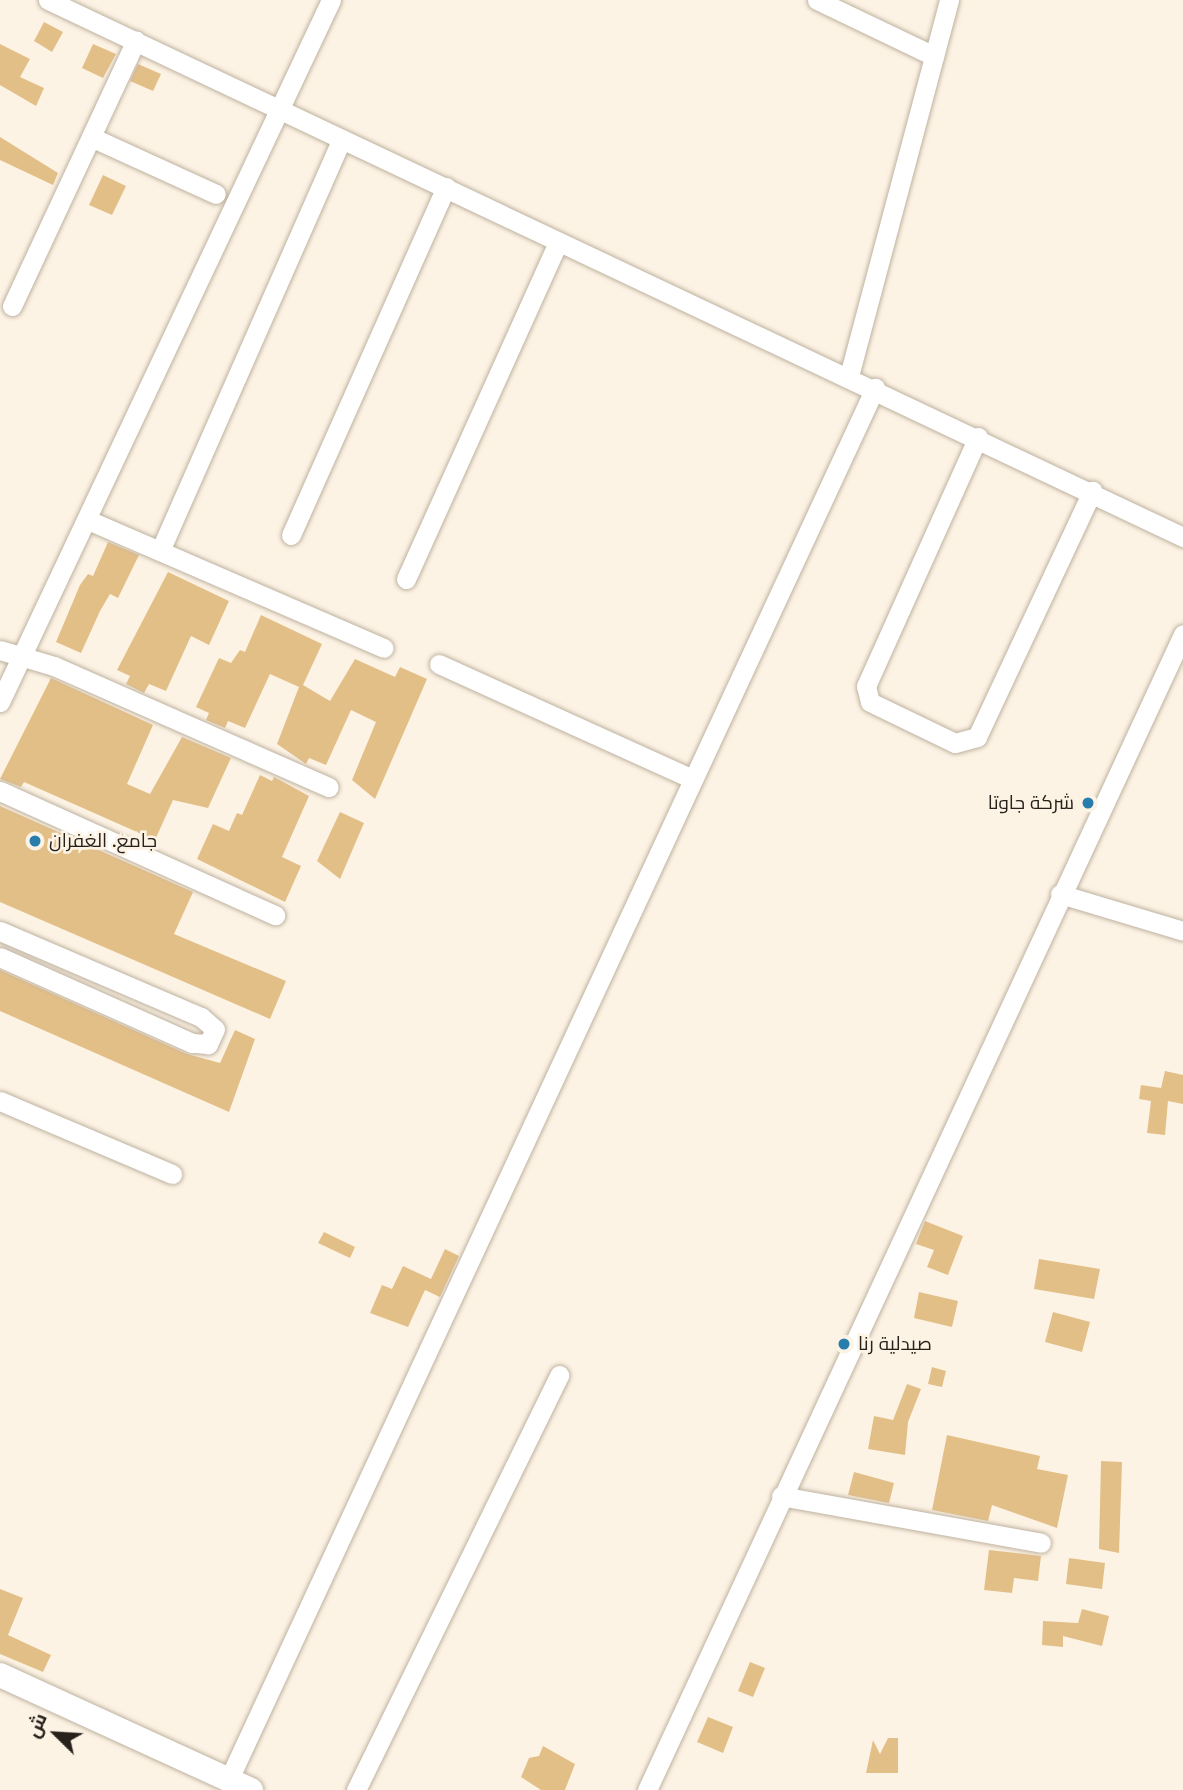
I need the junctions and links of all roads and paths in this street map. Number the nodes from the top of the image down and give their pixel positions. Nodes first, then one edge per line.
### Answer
1 (48, 0) edge
2 (331, 0) edge
3 (817, 0) edge
4 (949, 0) edge
5 (136, 40) junction
6 (934, 57) junction
7 (280, 109) junction
8 (91, 138) junction
9 (342, 139) junction
10 (446, 187) junction
11 (216, 194) dead end
12 (558, 242) junction
13 (12, 306) dead end
14 (849, 376) junction
15 (874, 388) junction
16 (978, 437) junction
17 (1092, 491) junction
18 (88, 520) junction
19 (291, 536) dead end
20 (1183, 537) edge
21 (160, 551) junction
22 (406, 579) dead end
23 (1183, 634) edge
24 (384, 648) dead end
25 (0, 650) edge
26 (20, 659) junction
27 (439, 664) dead end
28 (0, 702) edge
29 (693, 779) junction
30 (328, 787) dead end
31 (0, 791) edge
32 (1060, 894) junction
33 (275, 915) dead end
34 (0, 931) edge
35 (1183, 931) edge
36 (0, 957) edge
37 (0, 1101) edge
38 (172, 1174) dead end
39 (559, 1375) dead end
40 (781, 1496) junction
41 (1041, 1543) dead end
42 (0, 1675) edge
43 (240, 1785) edge
44 (356, 1790) edge
45 (647, 1790) edge

1 - 5 street
2 - 7 street
3 - 6 street
4 - 6 street
5 - 7 street
5 - 8 street
6 - 14 street
7 - 9 street
7 - 18 street
8 - 11 street
8 - 13 street
9 - 10 street
9 - 21 street
10 - 12 street
10 - 19 street
12 - 14 street
12 - 22 street
14 - 15 street
15 - 16 street
15 - 29 street
16 - 17 street
16 - 17 street
17 - 20 street
18 - 21 street
18 - 26 street
21 - 24 street
23 - 32 street
25 - 26 street
26 - 28 street
26 - 30 street
27 - 29 street
29 - 43 street
31 - 33 street
32 - 35 street
32 - 40 street
34 - 36 street
37 - 38 street
39 - 44 street
40 - 41 street
40 - 45 street
42 - 43 main road

